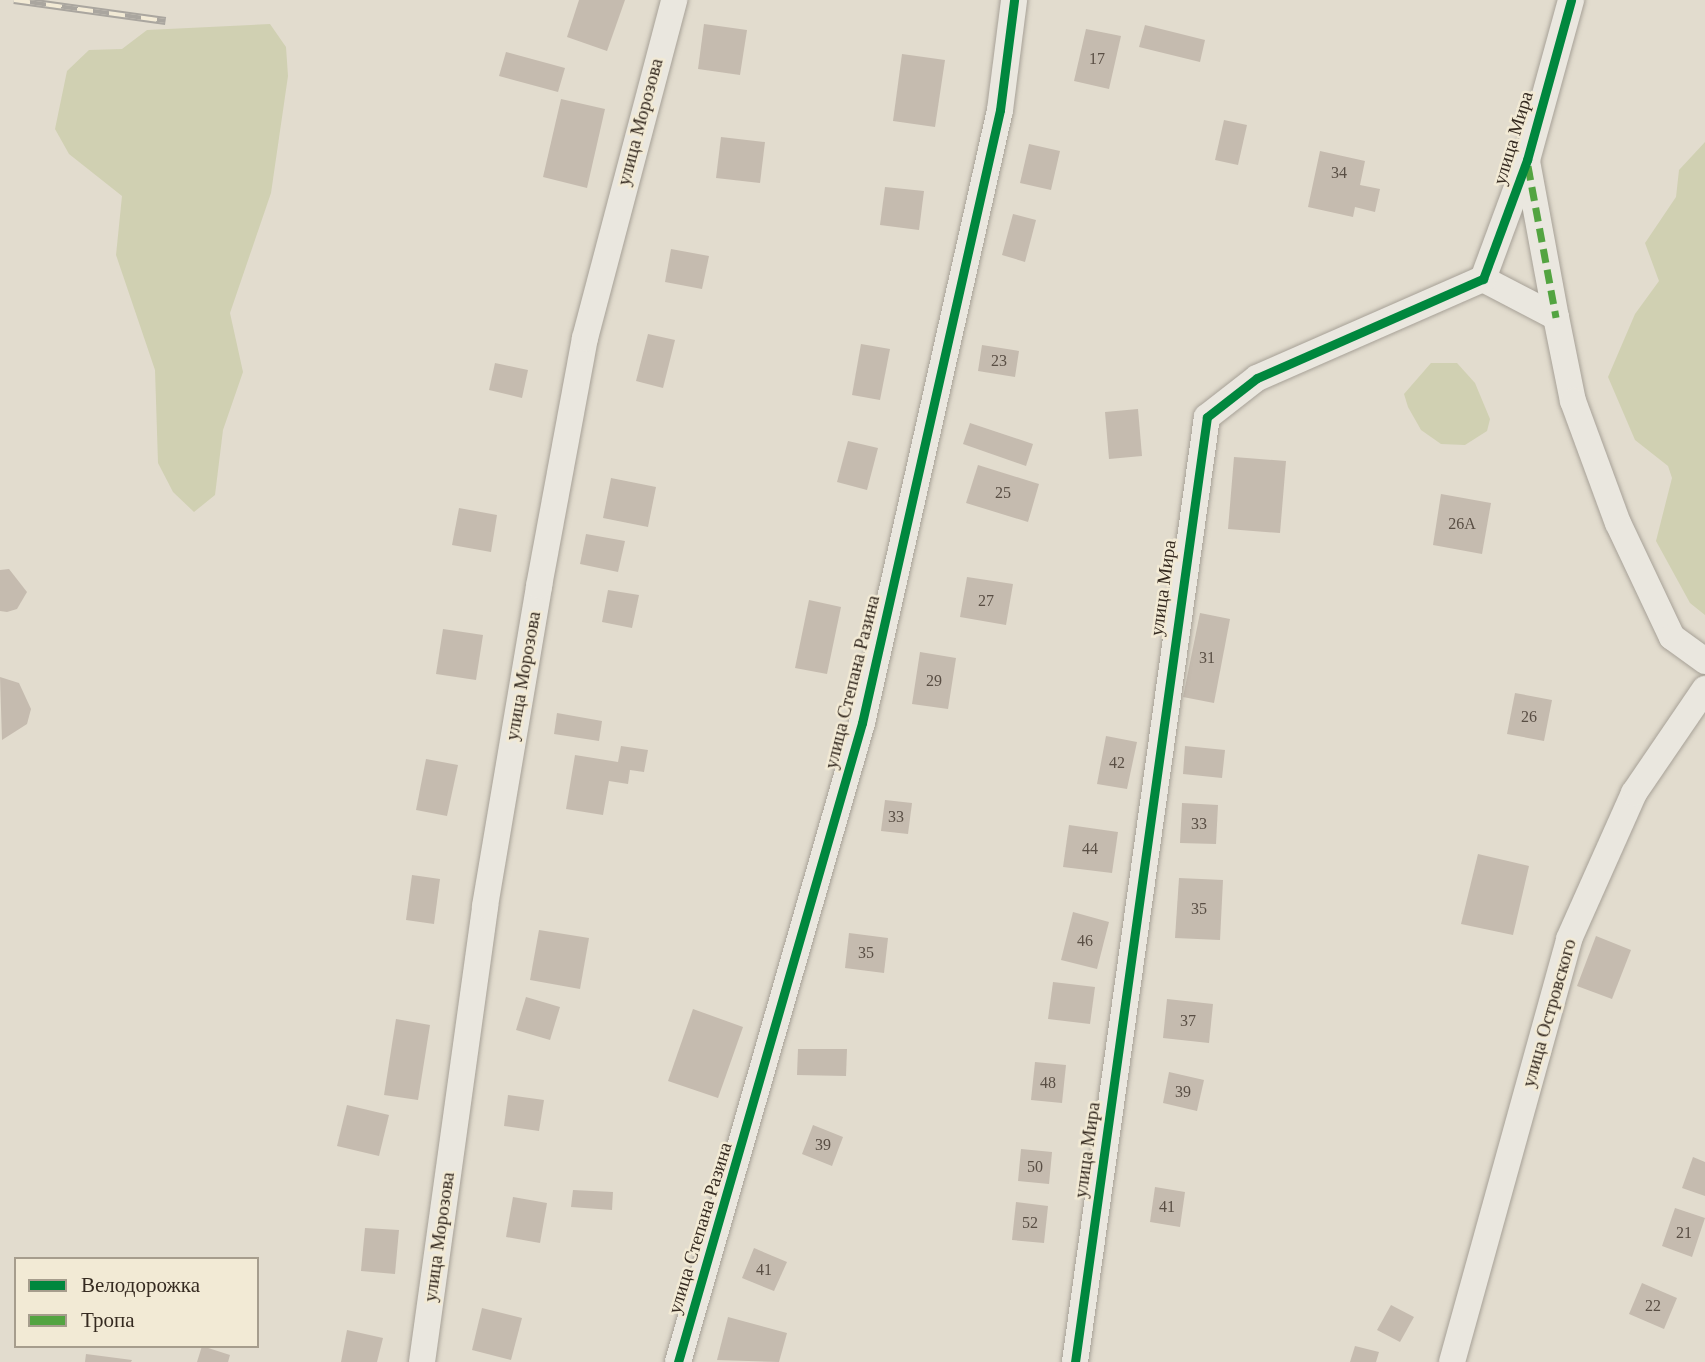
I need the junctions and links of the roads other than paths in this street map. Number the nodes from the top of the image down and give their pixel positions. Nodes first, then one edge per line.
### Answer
1 (674, 0) edge
2 (1014, 0) edge
3 (1571, 0) edge
4 (1527, 160) junction
5 (1483, 279) junction
6 (1556, 317) junction
7 (1705, 661) edge
8 (1705, 689) edge
9 (422, 1362) edge
10 (678, 1362) edge
11 (1075, 1362) edge
12 (1452, 1362) edge

1 - 9 street, улица Морозова
2 - 10 street, улица Степана Разина
3 - 4 street, улица Мира
4 - 5 street, улица Мира
4 - 6 street
5 - 6 street
5 - 11 street, улица Мира
6 - 7 street
8 - 12 street, улица Островского

